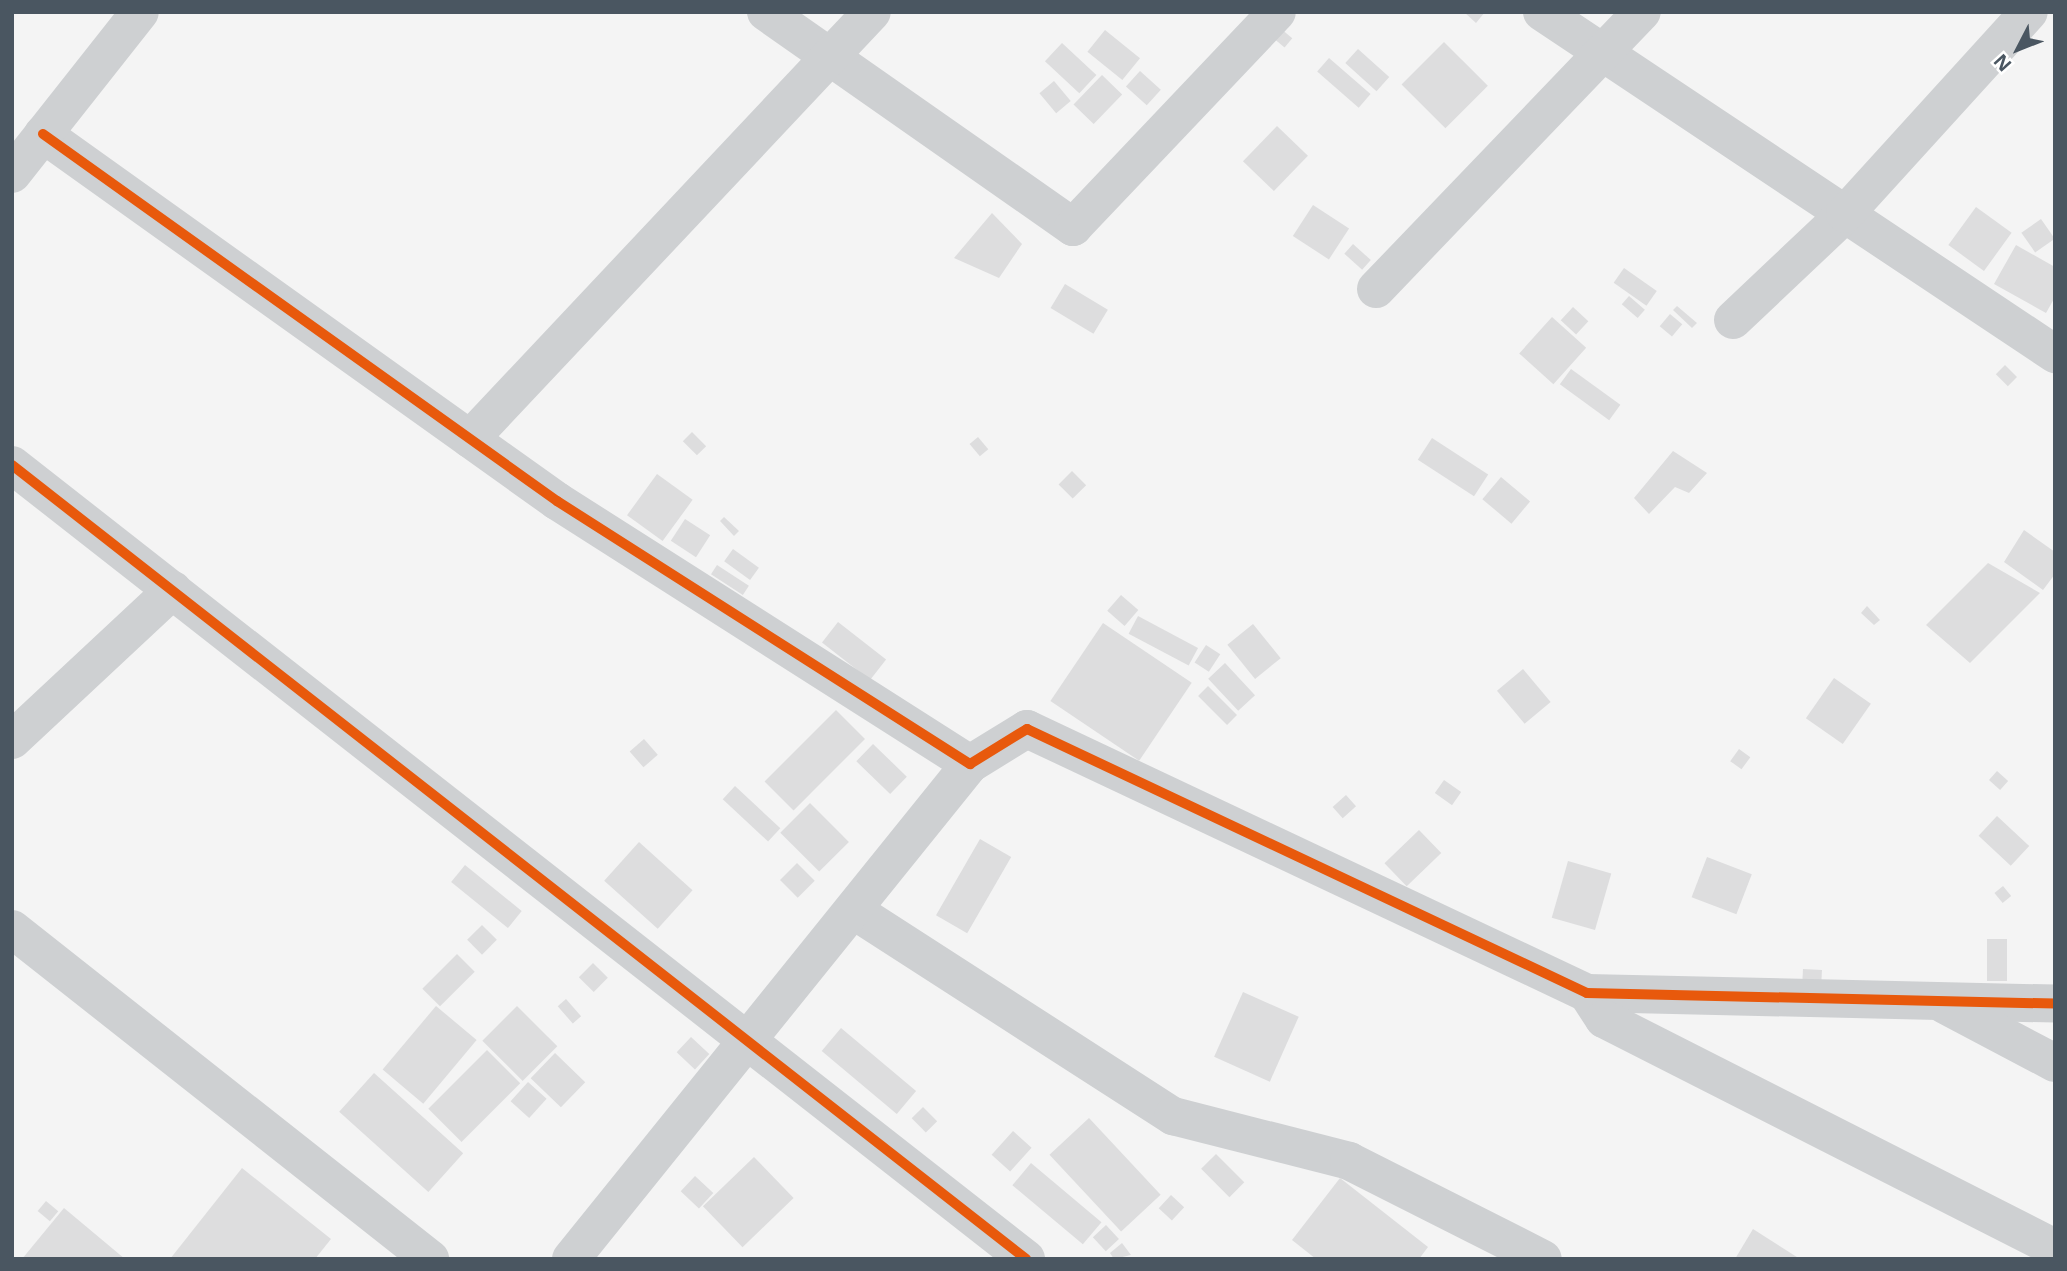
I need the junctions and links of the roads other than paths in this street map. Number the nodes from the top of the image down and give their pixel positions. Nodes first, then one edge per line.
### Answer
1 (140, 12) edge
2 (766, 12) edge
3 (872, 12) edge
4 (1277, 12) edge
5 (1542, 12) edge
6 (1642, 12) edge
7 (2029, 12) edge
8 (1603, 53) junction
9 (830, 57) junction
10 (43, 134) junction
11 (12, 174) edge
12 (1845, 214) junction
13 (1376, 289) dead end
14 (1733, 320) dead end
15 (2055, 354) edge
16 (470, 439) junction
17 (12, 465) edge
18 (173, 590) junction
19 (12, 740) edge
20 (970, 764) junction
21 (853, 910) junction
22 (12, 929) edge
23 (1587, 993) junction
24 (1936, 1001) junction
25 (2055, 1004) edge
26 (748, 1040) junction
27 (2055, 1063) edge
28 (2055, 1248) edge
29 (430, 1259) edge
30 (571, 1259) edge
31 (1026, 1259) edge
32 (1543, 1259) edge

1 - 10 street
2 - 9 street
3 - 9 street
4 - 9 street
5 - 8 street
6 - 8 street
7 - 12 street
8 - 12 street
8 - 13 street
9 - 16 street
10 - 11 street
10 - 16 street
12 - 14 street
12 - 15 street
16 - 20 street
17 - 18 street
18 - 19 street
18 - 26 street
20 - 21 street
20 - 23 street
21 - 26 street
21 - 32 street
22 - 29 street
23 - 24 street
23 - 28 street
24 - 25 street
24 - 27 street
26 - 30 street
26 - 31 street

